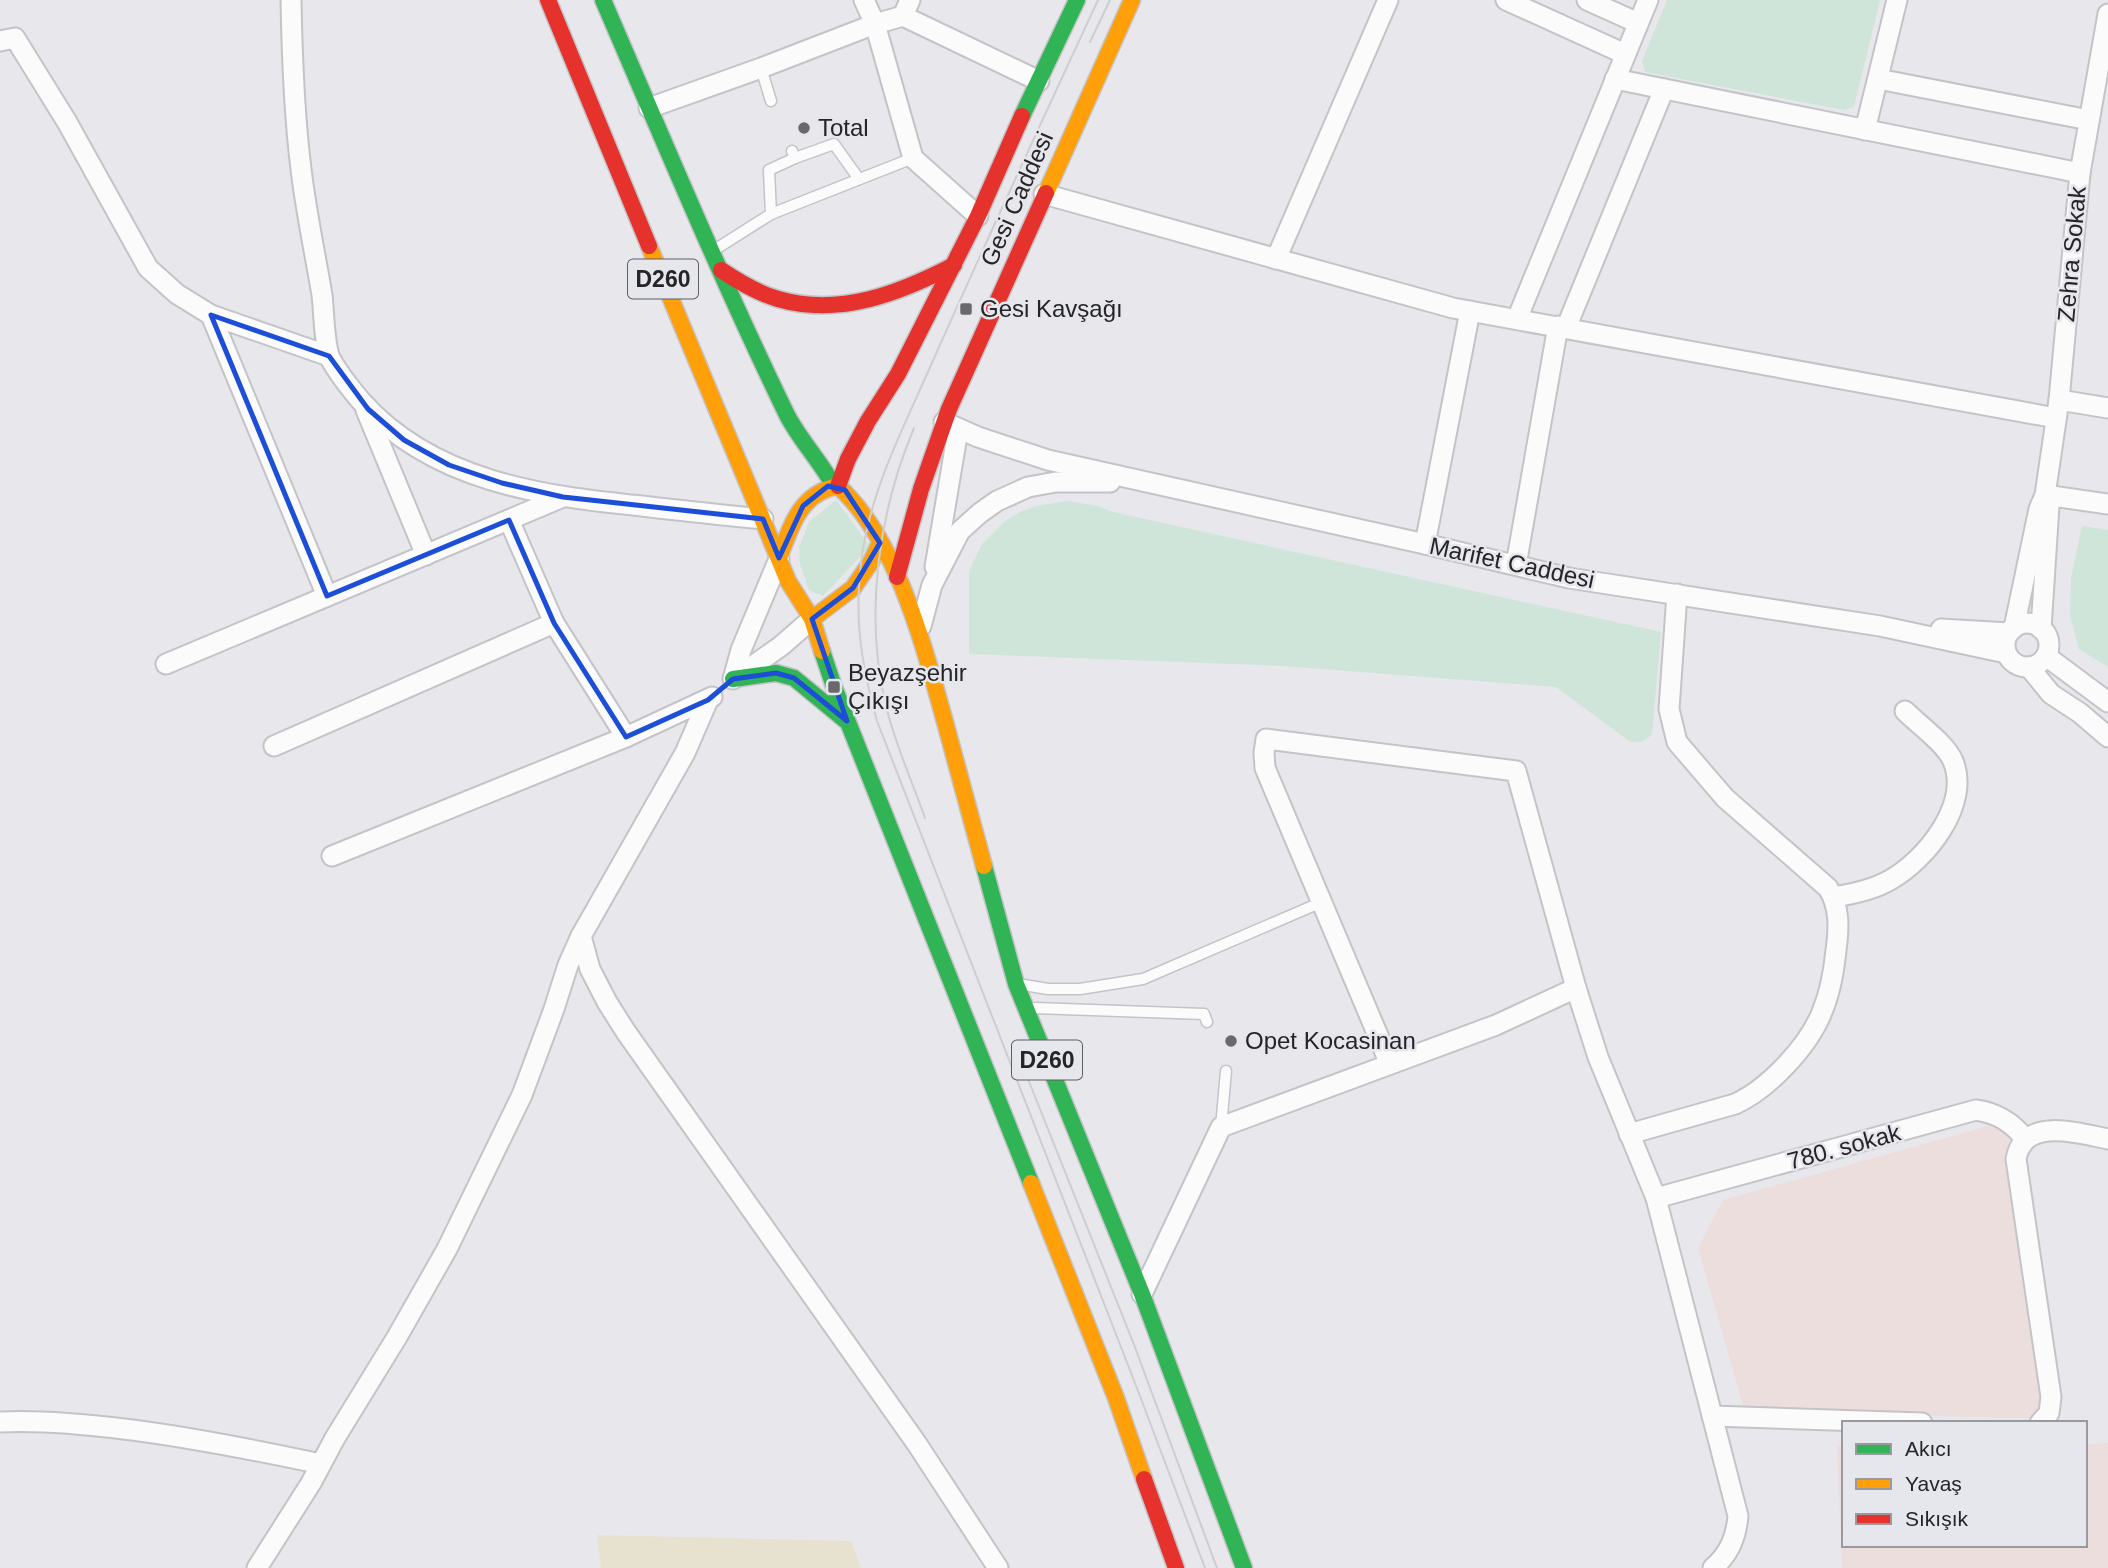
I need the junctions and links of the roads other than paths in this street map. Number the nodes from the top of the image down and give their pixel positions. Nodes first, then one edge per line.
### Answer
1 (290, 0) edge
2 (548, 0) edge
3 (603, 0) edge
4 (864, 0) edge
5 (1077, 0) edge
6 (1132, 0) edge
7 (1388, 0) edge
8 (1506, 0) edge
9 (1587, 0) edge
10 (1648, 0) edge
11 (1897, 0) edge
12 (907, 8) edge
13 (2108, 14) edge
14 (1638, 23) junction
15 (875, 24) junction
16 (0, 41) edge
17 (1625, 54) junction
18 (761, 68) junction
19 (1615, 79) junction
20 (1878, 79) junction
21 (1039, 81) junction
22 (1664, 89) junction
23 (771, 102) dead end
24 (649, 108) junction
25 (2089, 120) junction
26 (1865, 130) junction
27 (913, 158) junction
28 (2080, 173) junction
29 (859, 179) junction
30 (1044, 194) junction
31 (771, 214) junction
32 (978, 216) junction
33 (712, 251) junction
34 (1276, 259) junction
35 (954, 265) junction
36 (721, 270) junction
37 (1470, 311) junction
38 (211, 315) junction
39 (1517, 319) junction
40 (1562, 327) junction
41 (329, 356) junction
42 (363, 402) junction
43 (2108, 408) edge
44 (2057, 409) junction
45 (951, 426) junction
46 (1146, 482) junction
47 (836, 486) junction
48 (2045, 495) junction
49 (563, 497) junction
50 (2108, 504) edge
51 (763, 519) junction
52 (509, 520) junction
53 (880, 543) junction
54 (1425, 544) junction
55 (426, 555) junction
56 (779, 558) junction
57 (1516, 565) junction
58 (897, 578) junction
59 (932, 585) junction
60 (1677, 594) junction
61 (327, 596) junction
62 (813, 619) junction
63 (554, 623) junction
64 (1880, 626) junction
65 (920, 631) junction
66 (2011, 631) junction
67 (2041, 651) junction
68 (2006, 653) junction
69 (166, 664) dead end
70 (733, 679) junction
71 (2108, 690) edge
72 (708, 700) junction
73 (2108, 702) edge
74 (1905, 711) dead end
75 (847, 721) junction
76 (626, 737) junction
77 (2108, 737) edge
78 (274, 746) dead end
79 (332, 856) dead end
80 (1834, 897) junction
81 (1322, 902) junction
82 (581, 936) junction
83 (1016, 984) junction
84 (1576, 988) junction
85 (1026, 1007) junction
86 (1207, 1022) dead end
87 (1390, 1064) junction
88 (1226, 1071) dead end
89 (1220, 1126) junction
90 (1629, 1133) junction
91 (2025, 1139) junction
92 (2108, 1139) edge
93 (1656, 1198) junction
94 (1142, 1294) junction
95 (1712, 1416) junction
96 (1862, 1421) edge
97 (2042, 1421) edge
98 (0, 1422) edge
99 (321, 1464) junction
100 (257, 1568) edge
101 (998, 1568) edge
102 (1176, 1568) edge
103 (1244, 1568) edge
104 (1713, 1568) edge

1 - 41 street
2 - 51 main road, D260
3 - 24 main road, D260
4 - 15 street
5 - 21 main road, Gesi Caddesi
6 - 30 main road, Gesi Caddesi
7 - 34 street
8 - 17 street
9 - 14 street
10 - 14 street
11 - 20 street
12 - 15 street
12 - 21 street
13 - 25 street, Zehra Sokak
14 - 17 street
15 - 18 street
15 - 27 street
16 - 38 street
17 - 19 street
18 - 23 lane
18 - 24 street
19 - 22 street
19 - 39 street
20 - 25 street
20 - 26 street
21 - 32 main road, Gesi Caddesi
22 - 26 street
22 - 40 street
24 - 33 main road, D260
25 - 28 street, Zehra Sokak
26 - 28 street
27 - 29 lane
27 - 32 street
28 - 44 street, Zehra Sokak
29 - 31 lane
29 - 31 lane
30 - 34 street
30 - 45 main road, Gesi Caddesi
31 - 33 lane
32 - 35 main road, Gesi Caddesi
33 - 36 main road, D260
34 - 37 street
35 - 36 main road
35 - 47 main road, Gesi Caddesi
36 - 47 main road, D260
37 - 39 street
37 - 54 street
38 - 41 street
38 - 61 street
39 - 40 street
40 - 44 street
40 - 57 street
41 - 42 street
42 - 49 street
42 - 55 street
43 - 44 street
44 - 48 street, Zehra Sokak
45 - 46 street
45 - 58 main road, Gesi Caddesi
45 - 59 street
46 - 54 street, Marifet Caddesi
46 - 59 street
47 - 53 main road
47 - 56 main road
48 - 50 street
48 - 66 street
48 - 67 street
49 - 51 street
49 - 52 street
51 - 56 main road, D260
52 - 55 street
52 - 63 street
53 - 58 main road, D260
53 - 62 main road
54 - 57 street, Marifet Caddesi
55 - 61 street
56 - 62 main road
56 - 70 street
57 - 60 street, Marifet Caddesi
58 - 65 main road, D260
59 - 65 street
60 - 64 street, Marifet Caddesi
60 - 80 street
61 - 69 street
62 - 70 street
62 - 75 main road, D260
63 - 76 street
63 - 78 street
64 - 66 street
64 - 68 street
65 - 83 main road, D260
66 - 67 street
66 - 68 street
67 - 68 street
67 - 71 street
67 - 73 street
67 - 77 street
70 - 72 street
70 - 75 main road
72 - 76 street
72 - 82 street
74 - 80 street
75 - 102 main road, D260
76 - 79 street
80 - 90 street
81 - 83 lane
81 - 84 street
81 - 87 street
82 - 99 street
82 - 101 street
83 - 85 main road, D260
84 - 87 street
84 - 90 street
85 - 86 lane
85 - 94 main road, D260
87 - 89 street
88 - 89 lane
89 - 94 street
90 - 93 street
91 - 92 street
91 - 93 street, 780. sokak
91 - 97 street
93 - 95 street
94 - 103 main road, D260
95 - 96 street
95 - 104 street
98 - 99 street
99 - 100 street

